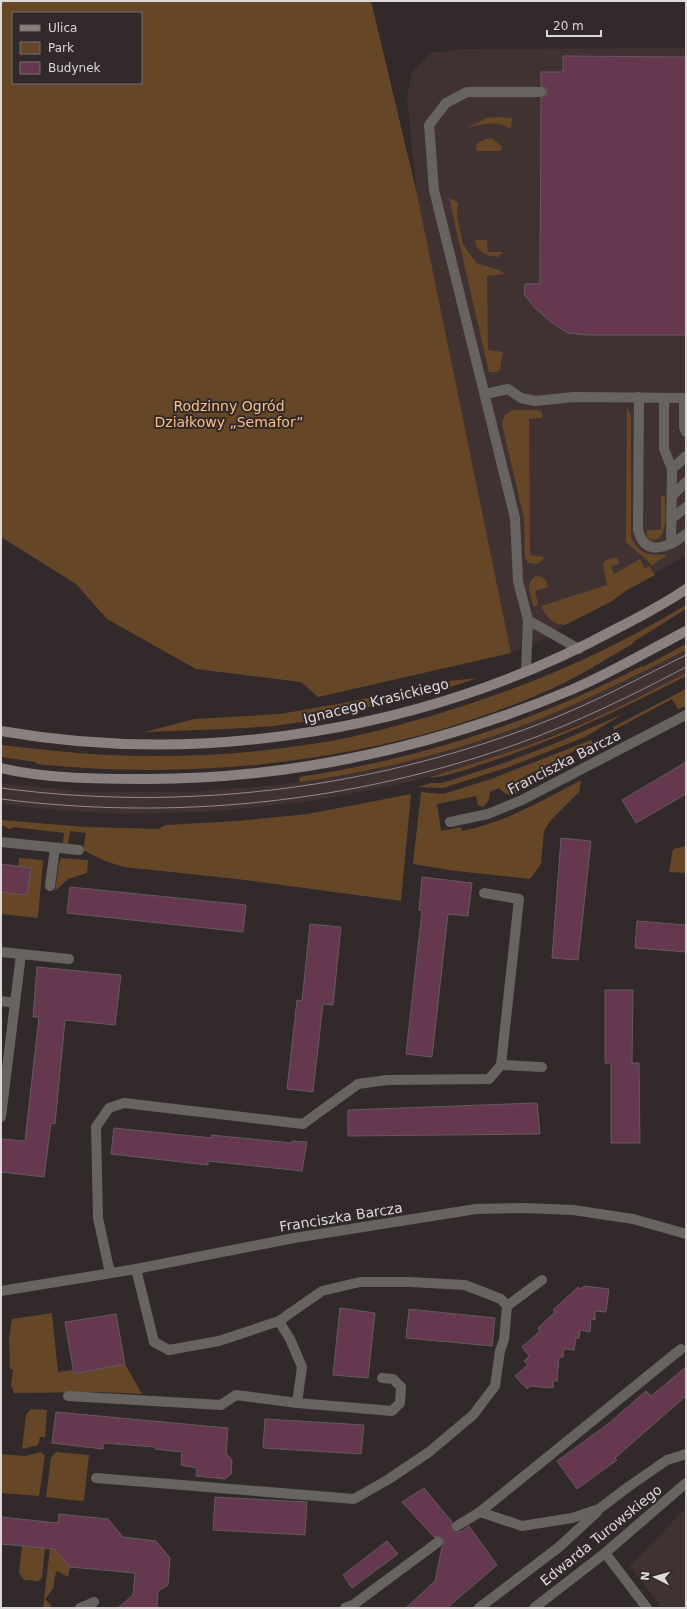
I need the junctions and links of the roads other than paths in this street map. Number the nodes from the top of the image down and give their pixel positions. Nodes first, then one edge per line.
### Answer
1 (541, 92) dead end
2 (485, 394) junction
3 (639, 397) junction
4 (664, 398) junction
5 (685, 398) edge
6 (686, 432) edge
7 (686, 456) edge
8 (672, 469) junction
9 (686, 482) edge
10 (672, 496) junction
11 (686, 507) edge
12 (671, 519) junction
13 (686, 534) edge
14 (671, 544) junction
15 (686, 589) edge
16 (528, 620) junction
17 (686, 631) edge
18 (579, 649) junction
19 (526, 671) junction
20 (686, 715) edge
21 (1, 731) edge
22 (1, 768) edge
23 (450, 822) dead end
24 (1, 842) edge
25 (55, 848) junction
26 (79, 850) dead end
27 (50, 886) dead end
28 (484, 893) dead end
29 (1, 952) edge
30 (21, 954) junction
31 (69, 959) dead end
32 (1, 1001) edge
33 (15, 1003) junction
34 (501, 1065) junction
35 (542, 1067) dead end
36 (3, 1089) edge
37 (1, 1117) edge
38 (686, 1234) edge
39 (136, 1269) junction
40 (110, 1272) junction
41 (542, 1280) dead end
42 (1, 1291) edge
43 (507, 1306) junction
44 (279, 1321) junction
45 (681, 1349) dead end
46 (382, 1378) dead end
47 (68, 1396) dead end
48 (297, 1403) junction
49 (686, 1454) edge
50 (96, 1478) dead end
51 (686, 1483) edge
52 (599, 1510) junction
53 (480, 1512) junction
54 (457, 1526) dead end
55 (438, 1542) dead end
56 (605, 1553) junction
57 (94, 1602) dead end
58 (80, 1608) edge
59 (345, 1608) edge
60 (479, 1608) edge
61 (534, 1608) edge
62 (647, 1608) edge

1 - 2 street
2 - 3 street
2 - 16 street
3 - 4 street
3 - 14 street
4 - 5 street
4 - 8 street
5 - 6 street
7 - 8 street
8 - 10 street
9 - 10 street
10 - 12 street
11 - 12 street
12 - 14 street
13 - 14 street
15 - 18 main road, Ignacego Krasickiego
16 - 18 street
16 - 19 street
17 - 22 main road
18 - 19 main road, Ignacego Krasickiego
19 - 21 main road, Ignacego Krasickiego
20 - 23 street, Franciszka Barcza
24 - 25 street
25 - 26 street
25 - 27 street
28 - 34 street
29 - 30 street
30 - 31 street
30 - 33 street
32 - 33 street
33 - 36 street
34 - 35 street
34 - 40 street
36 - 37 street
38 - 39 street, Franciszka Barcza
39 - 40 street, Franciszka Barcza
39 - 44 street
40 - 42 street, Franciszka Barcza
41 - 43 street
43 - 44 street
43 - 50 street
44 - 48 street
45 - 53 street
46 - 48 street
47 - 48 street
49 - 52 street
51 - 56 street, Edwarda Turowskiego
52 - 53 street
52 - 60 street
53 - 54 street
55 - 59 street
56 - 61 street, Edwarda Turowskiego
56 - 62 street
57 - 58 street

